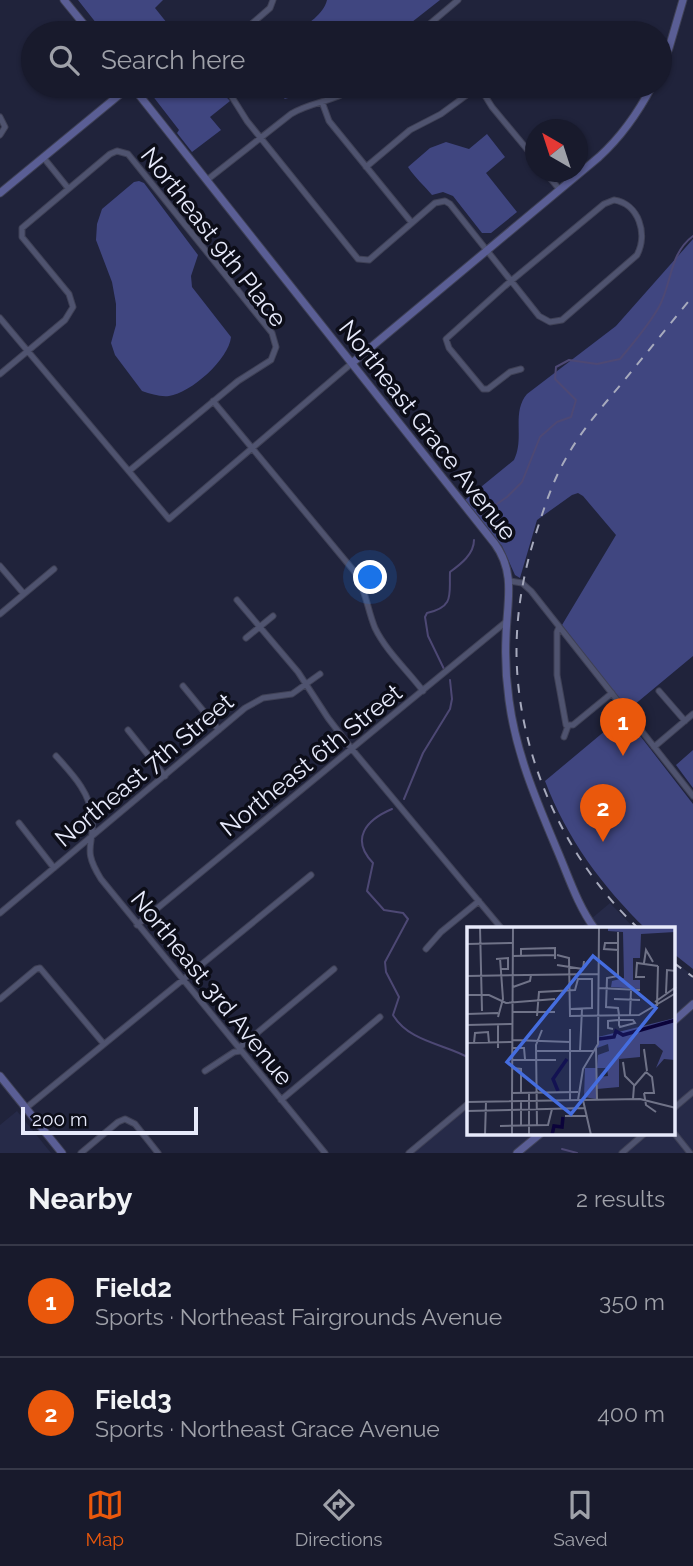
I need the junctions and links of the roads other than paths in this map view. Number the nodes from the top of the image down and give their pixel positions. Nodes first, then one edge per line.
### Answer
1 (64, 0) edge
2 (458, 0) edge
3 (683, 0) edge
4 (273, 1) edge
5 (81, 21) edge
6 (255, 21) edge
7 (433, 21) edge
8 (672, 38) edge
9 (116, 98) edge
10 (141, 98) edge
11 (232, 98) edge
12 (334, 98) edge
13 (463, 98) edge
14 (486, 98) edge
15 (645, 98) edge
16 (322, 102) junction
17 (0, 117) edge
18 (0, 135) edge
19 (261, 138) junction
20 (525, 147) edge
21 (43, 157) junction
22 (366, 167) junction
23 (207, 180) junction
24 (553, 182) edge
25 (68, 188) junction
26 (560, 191) junction
27 (0, 193) edge
28 (412, 223) junction
29 (488, 249) junction
30 (511, 281) junction
31 (0, 318) edge
32 (28, 351) junction
33 (352, 363) junction
34 (521, 369) dead end
35 (0, 374) edge
36 (213, 401) junction
37 (252, 449) junction
38 (130, 471) junction
39 (0, 566) edge
40 (54, 569) dead end
41 (510, 581) junction
42 (24, 594) junction
43 (237, 600) dead end
44 (0, 614) edge
45 (273, 616) dead end
46 (507, 621) junction
47 (260, 627) junction
48 (559, 627) junction
49 (246, 638) dead end
50 (320, 674) dead end
51 (307, 685) junction
52 (183, 686) dead end
53 (423, 691) junction
54 (660, 691) dead end
55 (612, 693) junction
56 (693, 714) edge
57 (685, 721) junction
58 (568, 726) junction
59 (128, 730) dead end
60 (219, 730) junction
61 (564, 737) dead end
62 (654, 747) junction
63 (351, 748) junction
64 (57, 756) dead end
65 (165, 776) junction
66 (693, 796) edge
67 (19, 823) dead end
68 (90, 837) junction
69 (54, 868) junction
70 (311, 875) dead end
71 (479, 901) junction
72 (0, 913) edge
73 (136, 925) junction
74 (500, 927) edge
75 (595, 927) edge
76 (426, 949) dead end
77 (334, 969) dead end
78 (182, 980) junction
79 (0, 999) edge
80 (693, 1004) edge
81 (380, 1017) dead end
82 (676, 1019) edge
83 (103, 1044) junction
84 (240, 1050) junction
85 (205, 1071) dead end
86 (0, 1076) edge
87 (693, 1092) edge
88 (281, 1100) junction
89 (467, 1105) edge
90 (676, 1106) edge
91 (26, 1108) junction
92 (538, 1136) edge
93 (642, 1136) edge
94 (676, 1136) edge
95 (62, 1153) edge
96 (80, 1153) edge
97 (158, 1153) edge
98 (325, 1153) edge
99 (410, 1153) edge
100 (517, 1153) edge
101 (622, 1153) edge
102 (690, 1153) edge

1 - 5 main road
2 - 7 street
3 - 8 main road
4 - 6 street
9 - 21 main road
10 - 23 main road, Northeast Grace Avenue
11 - 19 street
12 - 16 street
13 - 22 street
14 - 20 street
15 - 26 main road
16 - 19 street
16 - 22 street
17 - 18 street
19 - 23 street
19 - 28 street
21 - 25 street
21 - 27 main road
22 - 28 street
23 - 33 main road, Northeast Grace Avenue
24 - 26 street
25 - 32 street
25 - 36 street, Northeast 9th Place
26 - 29 main road
28 - 29 street
29 - 30 street
29 - 33 main road
30 - 30 street
30 - 34 street
31 - 32 street
32 - 35 street
32 - 38 street
33 - 37 street
33 - 41 main road, Northeast Grace Avenue
36 - 37 street
36 - 38 street
37 - 38 street
37 - 53 street
39 - 42 street
40 - 42 street
41 - 46 main road, Northeast Grace Avenue
41 - 48 street
42 - 44 street
43 - 47 street
45 - 47 street
46 - 53 street, Northeast 6th Street
46 - 75 main road, Northeast Grace Avenue
47 - 49 street
47 - 51 street
48 - 55 street
48 - 58 street
50 - 51 street, Northeast 7th Street
51 - 60 street, Northeast 7th Street
51 - 63 street
52 - 60 street
53 - 63 street, Northeast 6th Street
54 - 57 street
55 - 58 street
55 - 62 street
56 - 57 street
57 - 62 street
58 - 61 street
59 - 65 street
60 - 65 street, Northeast 7th Street
62 - 66 street
63 - 71 street
63 - 73 street, Northeast 6th Street
64 - 68 street, Northeast 3rd Avenue
65 - 68 street, Northeast 7th Street
67 - 69 street
68 - 69 street, Northeast 7th Street
68 - 73 street, Northeast 3rd Avenue
69 - 72 street, Northeast 7th Street
70 - 78 street
71 - 74 street
71 - 76 street
73 - 78 street, Northeast 3rd Avenue
77 - 84 street
78 - 83 street
78 - 84 street, Northeast 3rd Avenue
79 - 83 street
80 - 82 main road
81 - 88 street
83 - 91 street
84 - 85 street
84 - 88 street, Northeast 3rd Avenue
86 - 91 main road
87 - 90 street
88 - 98 street, Northeast 3rd Avenue
89 - 99 street
91 - 95 main road
92 - 100 main road
93 - 101 street
94 - 102 street
96 - 97 street

